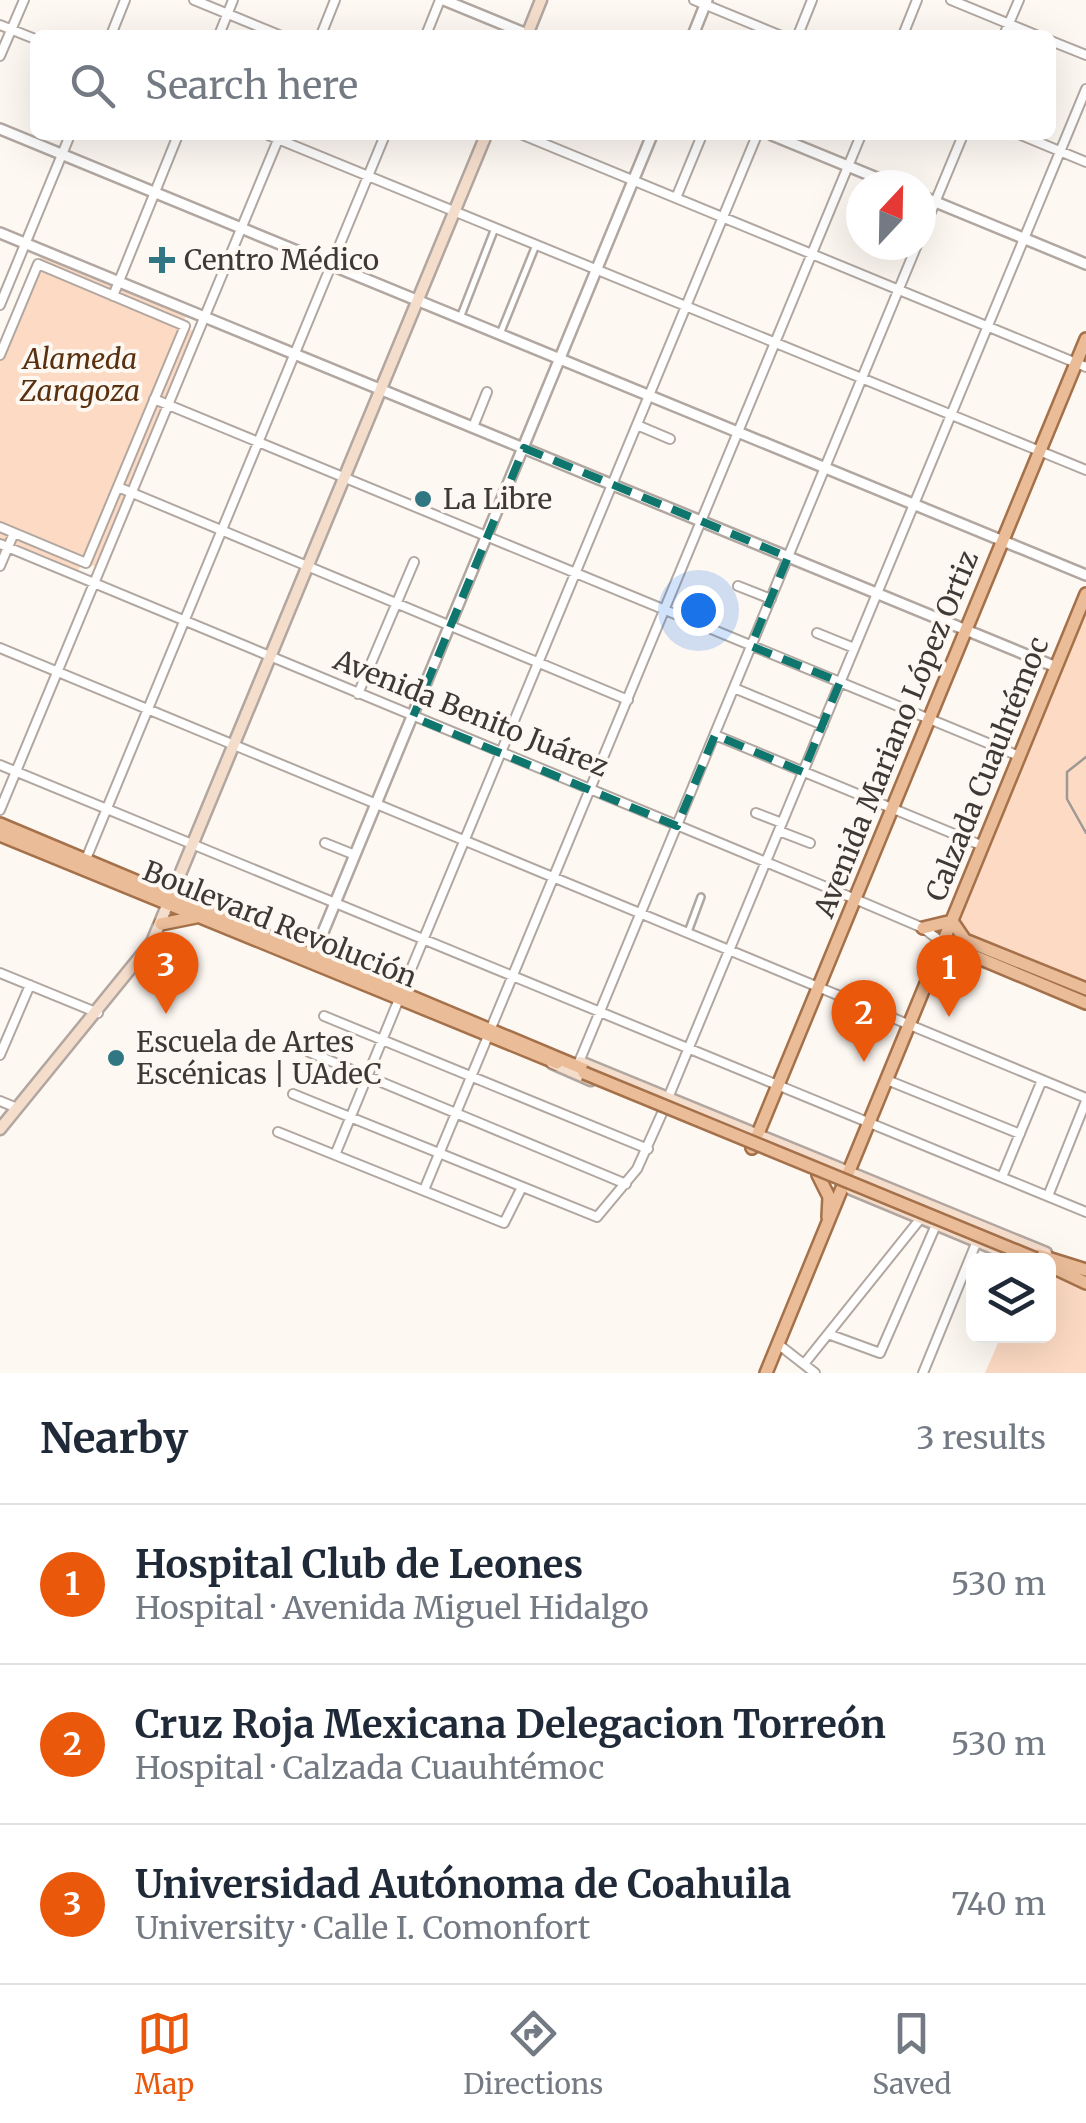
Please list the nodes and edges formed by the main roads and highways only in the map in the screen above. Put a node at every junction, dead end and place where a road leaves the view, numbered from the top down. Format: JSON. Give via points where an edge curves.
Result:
{"nodes":[{"id":1,"x":541,"y":0,"type":"edge"},
{"id":2,"x":530,"y":30,"type":"edge"},
{"id":3,"x":484,"y":140,"type":"edge"},
{"id":4,"x":1086,"y":340,"type":"edge"},
{"id":5,"x":1081,"y":365,"type":"edge"},
{"id":6,"x":1086,"y":594,"type":"edge"},
{"id":7,"x":0,"y":824,"type":"edge"},
{"id":8,"x":0,"y":836,"type":"edge"},
{"id":9,"x":171,"y":900,"type":"junction"},
{"id":10,"x":198,"y":916,"type":"junction"},
{"id":11,"x":952,"y":921,"type":"junction"},
{"id":12,"x":161,"y":924,"type":"junction"},
{"id":13,"x":922,"y":928,"type":"road end"},
{"id":14,"x":943,"y":943,"type":"junction"},
{"id":15,"x":1082,"y":994,"type":"edge"},
{"id":16,"x":401,"y":995,"type":"junction"},
{"id":17,"x":543,"y":1054,"type":"junction"},
{"id":18,"x":583,"y":1068,"type":"junction"},
{"id":19,"x":0,"y":1129,"type":"edge"},
{"id":20,"x":758,"y":1134,"type":"junction"},
{"id":21,"x":752,"y":1148,"type":"junction"},
{"id":22,"x":850,"y":1172,"type":"junction"},
{"id":23,"x":818,"y":1175,"type":"junction"},
{"id":24,"x":844,"y":1186,"type":"junction"},
{"id":25,"x":898,"y":1192,"type":"junction"},
{"id":26,"x":893,"y":1206,"type":"junction"},
{"id":27,"x":828,"y":1217,"type":"junction"},
{"id":28,"x":1004,"y":1253,"type":"edge"},
{"id":29,"x":1021,"y":1253,"type":"edge"},
{"id":30,"x":1056,"y":1267,"type":"edge"},
{"id":31,"x":1056,"y":1267,"type":"edge"},
{"id":32,"x":1081,"y":1275,"type":"edge"},
{"id":33,"x":766,"y":1373,"type":"edge"}],
"edges":[{"from":1,"to":2,"type":"main road"},
{"from":3,"to":9,"type":"main road"},
{"from":4,"to":5,"type":"main road","name":"Avenida Mariano López Ortiz"},
{"from":5,"to":20,"type":"main road","name":"Avenida Mariano López Ortiz"},
{"from":6,"to":11,"type":"main road","name":"Calzada Cuauhtémoc"},
{"from":7,"to":9,"type":"main road"},
{"from":8,"to":9,"type":"main road","name":"Boulevard Revolución"},
{"from":9,"to":10,"type":"main road","name":"Boulevard Revolución"},
{"from":9,"to":12,"type":"main road"},
{"from":9,"to":16,"type":"main road"},
{"from":10,"to":12,"type":"main road"},
{"from":10,"to":16,"type":"main road","name":"Boulevard Revolución"},
{"from":11,"to":13,"type":"main road"},
{"from":11,"to":14,"type":"main road","name":"Calzada Cuauhtémoc"},
{"from":11,"to":15,"type":"main road","name":"Avenida Benito Juárez","via":[[966,940]]},
{"from":12,"to":19,"type":"main road","via":[[139,962]]},
{"from":14,"to":15,"type":"main road","name":"Avenida Benito Juárez"},
{"from":14,"to":22,"type":"main road","name":"Calzada Cuauhtémoc"},
{"from":16,"to":17,"type":"main road"},
{"from":17,"to":18,"type":"main road"},
{"from":17,"to":21,"type":"main road"},
{"from":18,"to":20,"type":"main road"},
{"from":18,"to":29,"type":"main road","bridge":true},
{"from":20,"to":21,"type":"main road","name":"Avenida Mariano López Ortiz"},
{"from":20,"to":22,"type":"main road"},
{"from":21,"to":23,"type":"main road"},
{"from":22,"to":24,"type":"main road","name":"Calzada Cuauhtémoc"},
{"from":22,"to":25,"type":"main road"},
{"from":23,"to":24,"type":"main road"},
{"from":23,"to":27,"type":"main road","via":[[829,1198]]},
{"from":24,"to":26,"type":"main road"},
{"from":24,"to":27,"type":"main road","name":"Calzada Cuauhtémoc"},
{"from":25,"to":26,"type":"main road"},
{"from":25,"to":32,"type":"main road"},
{"from":26,"to":28,"type":"main road"},
{"from":27,"to":33,"type":"main road","name":"Calzada Cuauhtémoc"},
{"from":30,"to":32,"type":"main road"},
{"from":31,"to":32,"type":"main road"}]}
